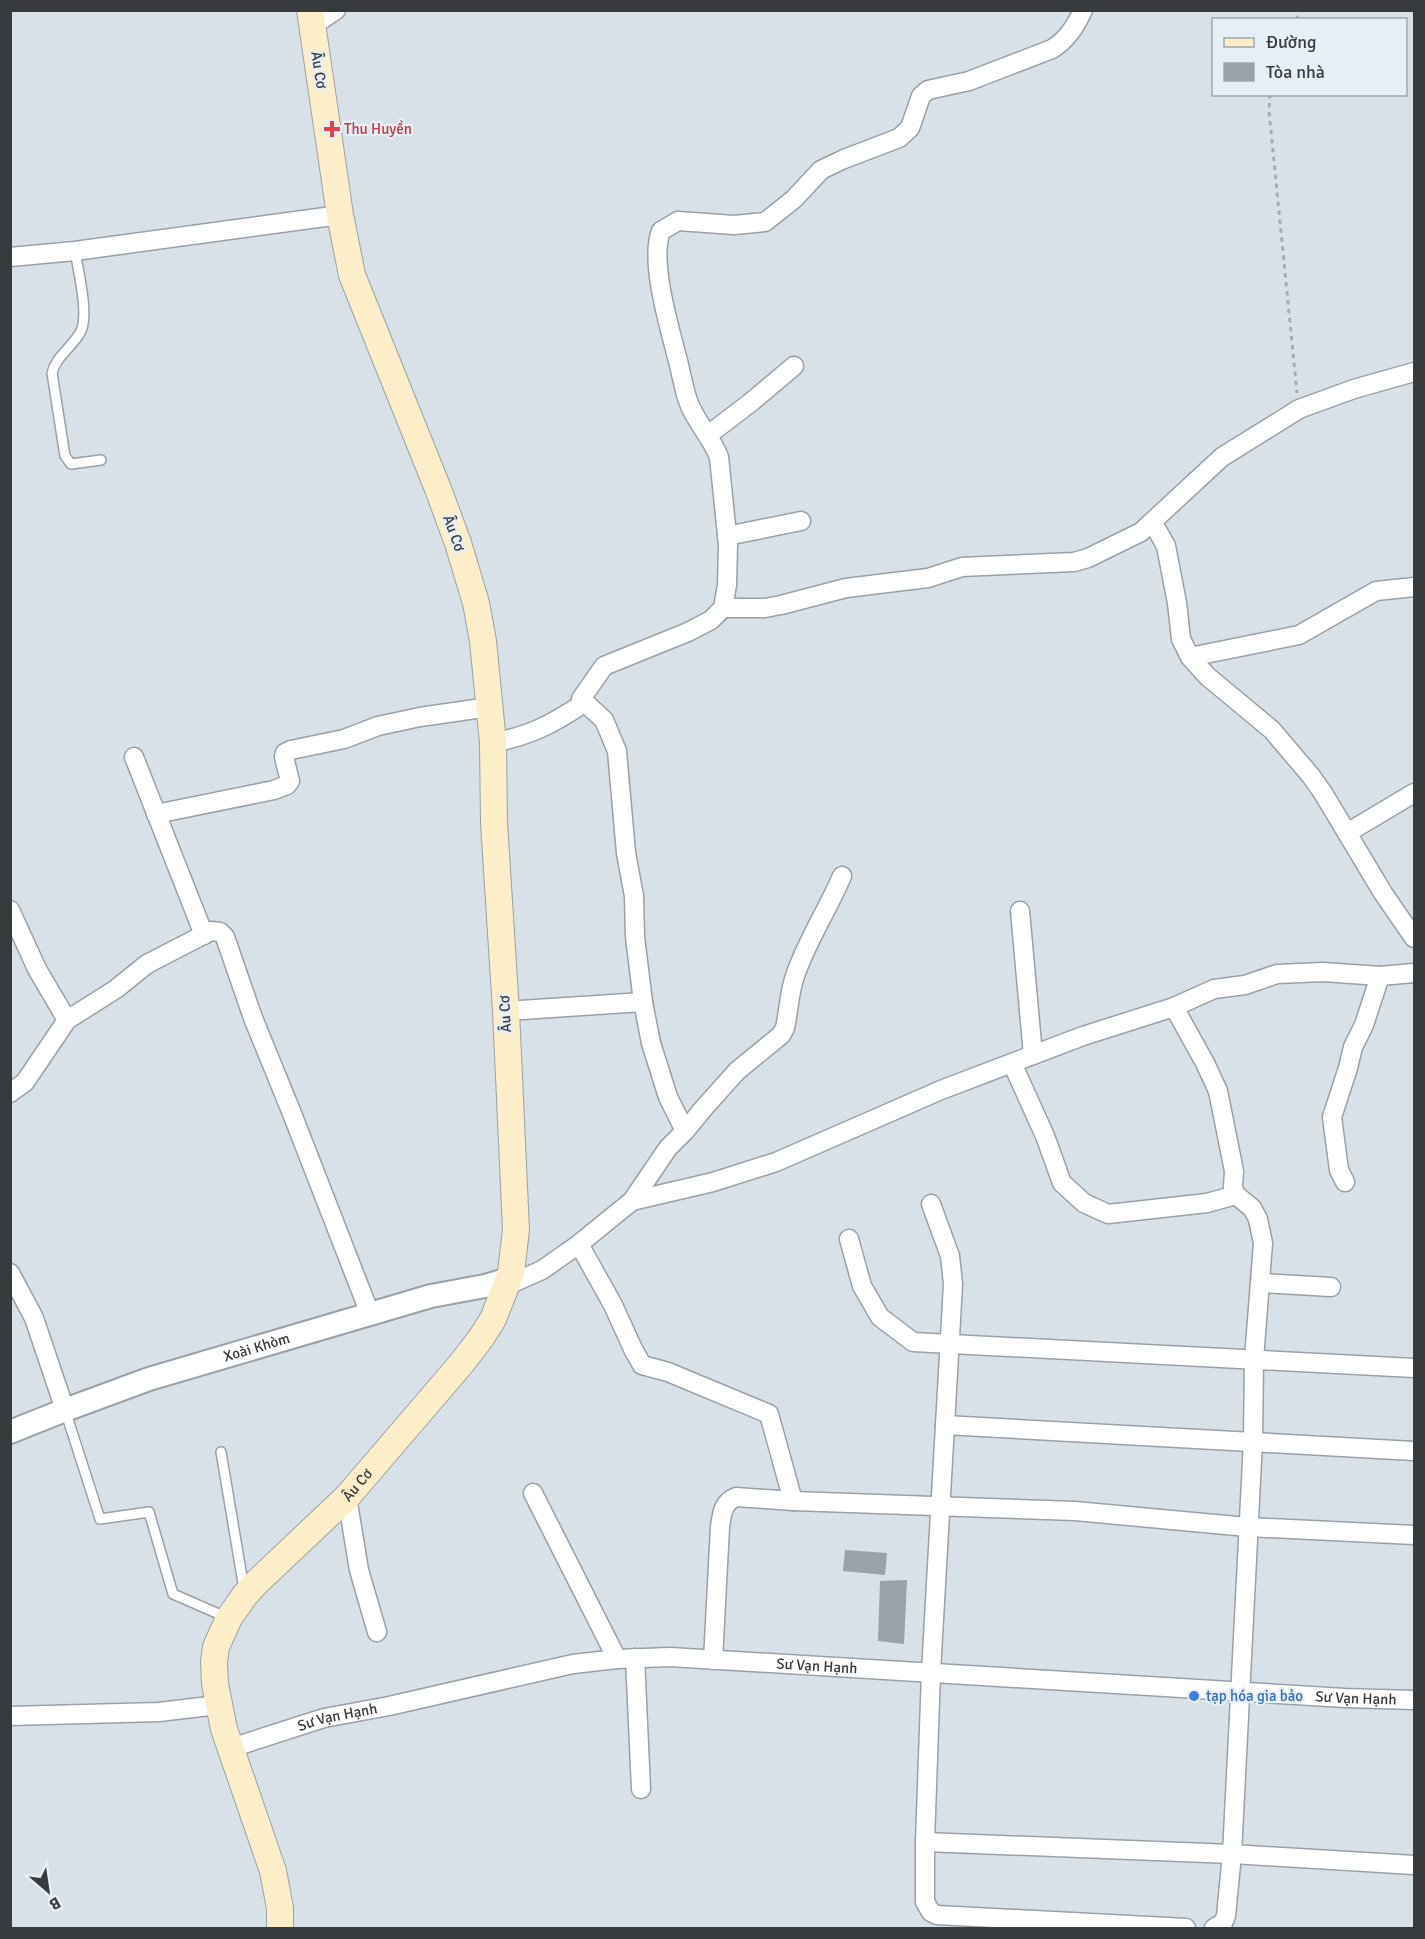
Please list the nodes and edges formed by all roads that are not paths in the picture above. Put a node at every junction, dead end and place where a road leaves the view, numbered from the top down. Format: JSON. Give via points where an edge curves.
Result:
{"nodes":[{"id":1,"x":336,"y":10,"type":"edge"},
{"id":2,"x":1083,"y":10,"type":"edge"},
{"id":3,"x":311,"y":18,"type":"edge"},
{"id":4,"x":340,"y":215,"type":"junction"},
{"id":5,"x":75,"y":251,"type":"junction"},
{"id":6,"x":10,"y":257,"type":"edge"},
{"id":7,"x":794,"y":366,"type":"dead end"},
{"id":8,"x":1414,"y":372,"type":"edge"},
{"id":9,"x":708,"y":435,"type":"junction"},
{"id":10,"x":101,"y":460,"type":"dead end"},
{"id":11,"x":801,"y":521,"type":"dead end"},
{"id":12,"x":1153,"y":523,"type":"junction"},
{"id":13,"x":727,"y":536,"type":"junction"},
{"id":14,"x":1414,"y":586,"type":"edge"},
{"id":15,"x":723,"y":608,"type":"junction"},
{"id":16,"x":1190,"y":657,"type":"junction"},
{"id":17,"x":584,"y":703,"type":"junction"},
{"id":18,"x":489,"y":707,"type":"junction"},
{"id":19,"x":493,"y":743,"type":"junction"},
{"id":20,"x":134,"y":757,"type":"dead end"},
{"id":21,"x":1414,"y":793,"type":"edge"},
{"id":22,"x":156,"y":814,"type":"junction"},
{"id":23,"x":1347,"y":833,"type":"junction"},
{"id":24,"x":842,"y":876,"type":"dead end"},
{"id":25,"x":10,"y":910,"type":"edge"},
{"id":26,"x":1020,"y":911,"type":"dead end"},
{"id":27,"x":204,"y":935,"type":"junction"},
{"id":28,"x":1414,"y":938,"type":"edge"},
{"id":29,"x":1414,"y":973,"type":"edge"},
{"id":30,"x":1380,"y":976,"type":"junction"},
{"id":31,"x":643,"y":1002,"type":"junction"},
{"id":32,"x":1174,"y":1007,"type":"junction"},
{"id":33,"x":506,"y":1011,"type":"junction"},
{"id":34,"x":67,"y":1020,"type":"junction"},
{"id":35,"x":1033,"y":1055,"type":"junction"},
{"id":36,"x":1012,"y":1062,"type":"junction"},
{"id":37,"x":10,"y":1093,"type":"edge"},
{"id":38,"x":685,"y":1131,"type":"junction"},
{"id":39,"x":1346,"y":1182,"type":"dead end"},
{"id":40,"x":1236,"y":1195,"type":"junction"},
{"id":41,"x":632,"y":1201,"type":"junction"},
{"id":42,"x":931,"y":1204,"type":"dead end"},
{"id":43,"x":849,"y":1239,"type":"dead end"},
{"id":44,"x":579,"y":1244,"type":"junction"},
{"id":45,"x":10,"y":1273,"type":"edge"},
{"id":46,"x":508,"y":1282,"type":"junction"},
{"id":47,"x":1261,"y":1283,"type":"junction"},
{"id":48,"x":1331,"y":1287,"type":"dead end"},
{"id":49,"x":370,"y":1314,"type":"junction"},
{"id":50,"x":948,"y":1343,"type":"junction"},
{"id":51,"x":1254,"y":1359,"type":"junction"},
{"id":52,"x":1414,"y":1368,"type":"edge"},
{"id":53,"x":65,"y":1410,"type":"junction"},
{"id":54,"x":945,"y":1425,"type":"junction"},
{"id":55,"x":10,"y":1432,"type":"edge"},
{"id":56,"x":1253,"y":1442,"type":"junction"},
{"id":57,"x":1414,"y":1451,"type":"edge"},
{"id":58,"x":221,"y":1452,"type":"dead end"},
{"id":59,"x":533,"y":1493,"type":"dead end"},
{"id":60,"x":347,"y":1497,"type":"junction"},
{"id":61,"x":793,"y":1501,"type":"junction"},
{"id":62,"x":941,"y":1506,"type":"junction"},
{"id":63,"x":1247,"y":1527,"type":"junction"},
{"id":64,"x":1414,"y":1535,"type":"edge"},
{"id":65,"x":245,"y":1595,"type":"junction"},
{"id":66,"x":229,"y":1618,"type":"junction"},
{"id":67,"x":377,"y":1632,"type":"dead end"},
{"id":68,"x":626,"y":1658,"type":"junction"},
{"id":69,"x":713,"y":1660,"type":"junction"},
{"id":70,"x":931,"y":1672,"type":"junction"},
{"id":71,"x":1240,"y":1690,"type":"junction"},
{"id":72,"x":1414,"y":1700,"type":"edge"},
{"id":73,"x":218,"y":1705,"type":"junction"},
{"id":74,"x":10,"y":1716,"type":"edge"},
{"id":75,"x":231,"y":1748,"type":"junction"},
{"id":76,"x":641,"y":1789,"type":"dead end"},
{"id":77,"x":925,"y":1842,"type":"junction"},
{"id":78,"x":1232,"y":1854,"type":"junction"},
{"id":79,"x":1414,"y":1865,"type":"edge"},
{"id":80,"x":280,"y":1929,"type":"edge"},
{"id":81,"x":1186,"y":1929,"type":"edge"},
{"id":82,"x":1214,"y":1929,"type":"edge"}],
"edges":[{"from":1,"to":3,"type":"street"},
{"from":2,"to":9,"type":"street","via":[[1074,28],[1052,49],[969,81],[928,90],[921,96],[910,128],[899,138],[821,170],[765,222],[734,225],[678,221],[661,231],[658,253],[668,320],[687,398]]},
{"from":3,"to":4,"type":"main road","name":"Âu Cơ"},
{"from":4,"to":5,"type":"street"},
{"from":4,"to":18,"type":"main road","name":"Âu Cơ","via":[[358,294],[438,489],[472,584],[483,641]]},
{"from":5,"to":6,"type":"street"},
{"from":5,"to":10,"type":"lane","via":[[84,316],[82,330],[52,373],[65,456],[71,464]]},
{"from":7,"to":9,"type":"street"},
{"from":8,"to":12,"type":"street","via":[[1299,409],[1222,457]]},
{"from":9,"to":13,"type":"street","via":[[719,458]]},
{"from":11,"to":13,"type":"street"},
{"from":12,"to":15,"type":"street","via":[[1125,541],[1074,562],[962,567],[928,578],[846,588],[765,608]]},
{"from":12,"to":16,"type":"street","via":[[1166,546],[1181,639]]},
{"from":13,"to":15,"type":"street"},
{"from":14,"to":16,"type":"street","via":[[1376,591],[1299,635]]},
{"from":15,"to":17,"type":"street","via":[[711,620],[688,632],[604,666],[582,696]]},
{"from":16,"to":23,"type":"street","via":[[1272,730],[1323,793]]},
{"from":17,"to":19,"type":"street","via":[[524,737]]},
{"from":17,"to":31,"type":"street","via":[[604,720],[617,751]]},
{"from":18,"to":19,"type":"main road","name":"Âu Cơ"},
{"from":18,"to":22,"type":"street","via":[[378,726],[344,739],[291,750],[284,757],[290,781],[287,785]]},
{"from":19,"to":33,"type":"main road","name":"Âu Cơ"},
{"from":20,"to":22,"type":"street"},
{"from":21,"to":23,"type":"street"},
{"from":22,"to":27,"type":"street"},
{"from":23,"to":28,"type":"street"},
{"from":24,"to":38,"type":"street","via":[[804,951],[781,1035],[738,1071]]},
{"from":25,"to":34,"type":"street","via":[[37,969]]},
{"from":26,"to":35,"type":"street"},
{"from":27,"to":34,"type":"street","via":[[147,964]]},
{"from":27,"to":49,"type":"street","via":[[216,930],[225,937]]},
{"from":29,"to":30,"type":"street"},
{"from":30,"to":32,"type":"street","via":[[1332,972],[1277,974],[1245,985],[1214,989]]},
{"from":30,"to":39,"type":"street","via":[[1332,1117],[1339,1170]]},
{"from":31,"to":33,"type":"street"},
{"from":31,"to":38,"type":"street","via":[[668,1097]]},
{"from":32,"to":35,"type":"street"},
{"from":32,"to":40,"type":"street","via":[[1221,1101]]},
{"from":33,"to":46,"type":"main road","name":"Âu Cơ","via":[[516,1230]]},
{"from":34,"to":37,"type":"street","via":[[25,1082]]},
{"from":35,"to":36,"type":"street"},
{"from":36,"to":40,"type":"street","via":[[1046,1136],[1062,1183],[1084,1203],[1108,1214],[1207,1203]]},
{"from":36,"to":41,"type":"street","via":[[776,1162]]},
{"from":38,"to":41,"type":"street","via":[[656,1163]]},
{"from":40,"to":47,"type":"street","via":[[1252,1208],[1259,1224],[1263,1243]]},
{"from":41,"to":44,"type":"street"},
{"from":42,"to":50,"type":"street","via":[[950,1256],[953,1284]]},
{"from":43,"to":50,"type":"street","via":[[862,1286],[880,1317],[913,1342]]},
{"from":44,"to":46,"type":"street","via":[[542,1270]]},
{"from":44,"to":61,"type":"street","via":[[642,1365],[769,1414]]},
{"from":45,"to":53,"type":"street","via":[[34,1318]]},
{"from":46,"to":49,"type":"street","name":"Xoài Khòm","via":[[440,1293]]},
{"from":46,"to":60,"type":"main road","name":"Âu Cơ","via":[[493,1319],[468,1355]]},
{"from":47,"to":48,"type":"street"},
{"from":47,"to":51,"type":"street"},
{"from":49,"to":53,"type":"street","name":"Xoài Khòm","via":[[127,1386]]},
{"from":50,"to":51,"type":"street"},
{"from":50,"to":54,"type":"street"},
{"from":51,"to":52,"type":"street"},
{"from":51,"to":56,"type":"street"},
{"from":53,"to":55,"type":"street","name":"Xoài Khòm"},
{"from":53,"to":66,"type":"lane","via":[[100,1519],[149,1512],[173,1594]]},
{"from":54,"to":56,"type":"street"},
{"from":54,"to":62,"type":"street"},
{"from":56,"to":57,"type":"street"},
{"from":56,"to":63,"type":"street"},
{"from":58,"to":65,"type":"lane"},
{"from":59,"to":68,"type":"street"},
{"from":60,"to":65,"type":"main road","name":"Âu Cơ"},
{"from":60,"to":67,"type":"street","via":[[359,1570]]},
{"from":61,"to":62,"type":"street"},
{"from":61,"to":69,"type":"street","via":[[736,1497],[722,1508]]},
{"from":62,"to":63,"type":"street","via":[[1075,1511]]},
{"from":62,"to":70,"type":"street"},
{"from":63,"to":64,"type":"street"},
{"from":63,"to":71,"type":"street"},
{"from":65,"to":66,"type":"main road","name":"Âu Cơ"},
{"from":66,"to":73,"type":"main road","name":"Âu Cơ","via":[[214,1662]]},
{"from":68,"to":69,"type":"street","name":"Sư Vạn Hạnh"},
{"from":68,"to":75,"type":"street","name":"Sư Vạn Hạnh","via":[[573,1664],[324,1718]]},
{"from":68,"to":76,"type":"street"},
{"from":69,"to":70,"type":"street","name":"Sư Vạn Hạnh"},
{"from":70,"to":71,"type":"street","name":"Sư Vạn Hạnh"},
{"from":70,"to":77,"type":"street"},
{"from":71,"to":72,"type":"street","name":"Sư Vạn Hạnh"},
{"from":71,"to":78,"type":"street"},
{"from":73,"to":74,"type":"street","via":[[159,1712]]},
{"from":73,"to":75,"type":"main road","name":"Âu Cơ"},
{"from":75,"to":80,"type":"main road","name":"Âu Cơ","via":[[273,1871]]},
{"from":77,"to":78,"type":"street"},
{"from":77,"to":81,"type":"street","via":[[925,1902],[938,1915]]},
{"from":78,"to":79,"type":"street"},
{"from":78,"to":82,"type":"street","via":[[1226,1916]]}]}
